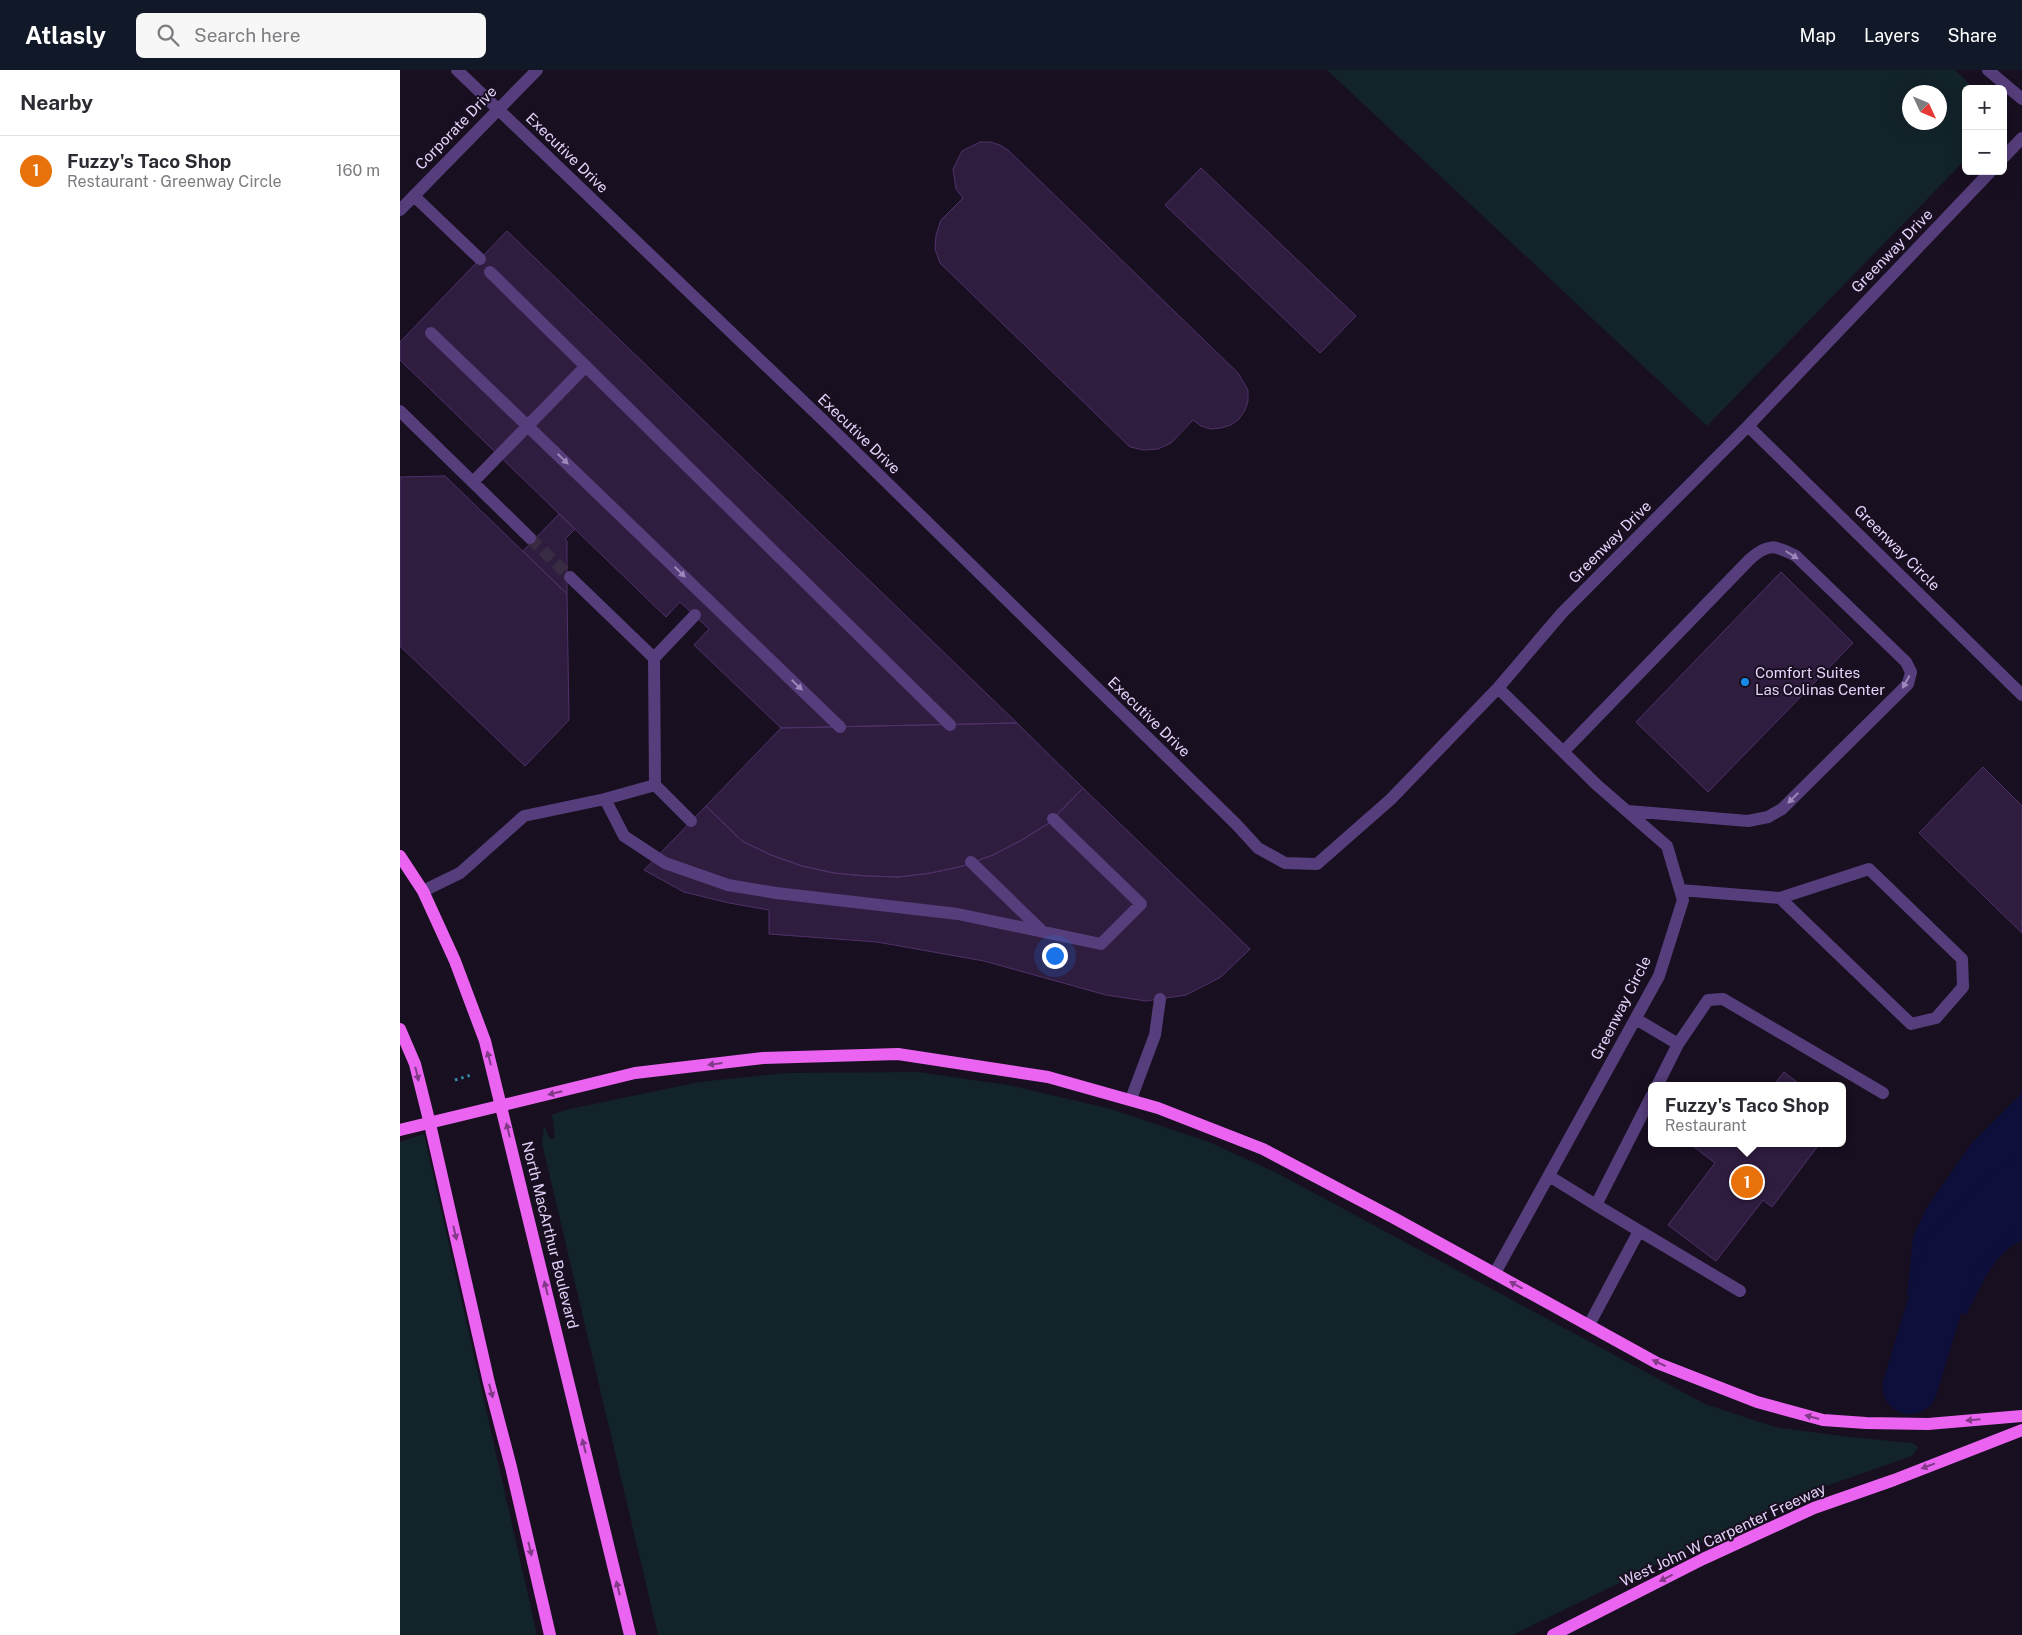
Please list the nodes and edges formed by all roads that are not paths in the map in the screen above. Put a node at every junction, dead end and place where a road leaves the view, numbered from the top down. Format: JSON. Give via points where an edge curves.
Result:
{"nodes":[{"id":1,"x":457,"y":70,"type":"edge"},
{"id":2,"x":536,"y":70,"type":"edge"},
{"id":3,"x":1988,"y":70,"type":"edge"},
{"id":4,"x":2022,"y":99,"type":"edge"},
{"id":5,"x":497,"y":109,"type":"junction"},
{"id":6,"x":2022,"y":138,"type":"edge"},
{"id":7,"x":2007,"y":154,"type":"edge"},
{"id":8,"x":1986,"y":175,"type":"edge"},
{"id":9,"x":414,"y":196,"type":"junction"},
{"id":10,"x":400,"y":210,"type":"edge"},
{"id":11,"x":480,"y":259,"type":"dead end"},
{"id":12,"x":490,"y":272,"type":"dead end"},
{"id":13,"x":431,"y":333,"type":"dead end"},
{"id":14,"x":586,"y":366,"type":"junction"},
{"id":15,"x":400,"y":411,"type":"edge"},
{"id":16,"x":528,"y":426,"type":"junction"},
{"id":17,"x":1748,"y":426,"type":"junction"},
{"id":18,"x":473,"y":482,"type":"junction"},
{"id":19,"x":530,"y":538,"type":"tunnel mouth"},
{"id":20,"x":570,"y":576,"type":"tunnel mouth"},
{"id":21,"x":695,"y":616,"type":"dead end"},
{"id":22,"x":654,"y":658,"type":"junction"},
{"id":23,"x":1498,"y":688,"type":"junction"},
{"id":24,"x":2022,"y":694,"type":"edge"},
{"id":25,"x":950,"y":725,"type":"dead end"},
{"id":26,"x":840,"y":727,"type":"dead end"},
{"id":27,"x":1563,"y":752,"type":"junction"},
{"id":28,"x":655,"y":786,"type":"junction"},
{"id":29,"x":605,"y":799,"type":"junction"},
{"id":30,"x":1628,"y":811,"type":"junction"},
{"id":31,"x":1053,"y":819,"type":"dead end"},
{"id":32,"x":691,"y":821,"type":"dead end"},
{"id":33,"x":1236,"y":824,"type":"joint"},
{"id":34,"x":400,"y":856,"type":"edge"},
{"id":35,"x":972,"y":862,"type":"dead end"},
{"id":36,"x":1680,"y":890,"type":"junction"},
{"id":37,"x":423,"y":891,"type":"junction"},
{"id":38,"x":1780,"y":898,"type":"junction"},
{"id":39,"x":1043,"y":933,"type":"junction"},
{"id":40,"x":1160,"y":999,"type":"dead end"},
{"id":41,"x":1636,"y":1019,"type":"junction"},
{"id":42,"x":400,"y":1029,"type":"edge"},
{"id":43,"x":1678,"y":1044,"type":"junction"},
{"id":44,"x":1659,"y":1082,"type":"edge"},
{"id":45,"x":1883,"y":1093,"type":"dead end"},
{"id":46,"x":1131,"y":1099,"type":"junction"},
{"id":47,"x":1648,"y":1104,"type":"edge"},
{"id":48,"x":502,"y":1106,"type":"junction"},
{"id":49,"x":430,"y":1124,"type":"junction"},
{"id":50,"x":400,"y":1130,"type":"edge"},
{"id":51,"x":1549,"y":1176,"type":"junction"},
{"id":52,"x":1596,"y":1205,"type":"junction"},
{"id":53,"x":1639,"y":1231,"type":"junction"},
{"id":54,"x":1495,"y":1273,"type":"junction"},
{"id":55,"x":1740,"y":1291,"type":"dead end"},
{"id":56,"x":1589,"y":1325,"type":"junction"},
{"id":57,"x":2022,"y":1416,"type":"edge"},
{"id":58,"x":2022,"y":1430,"type":"edge"},
{"id":59,"x":550,"y":1635,"type":"edge"},
{"id":60,"x":630,"y":1635,"type":"edge"},
{"id":61,"x":1553,"y":1635,"type":"edge"}],
"edges":[{"from":1,"to":5,"type":"street","name":"Executive Drive"},
{"from":2,"to":5,"type":"street","name":"Corporate Drive"},
{"from":3,"to":4,"type":"street"},
{"from":5,"to":9,"type":"street","name":"Corporate Drive"},
{"from":5,"to":33,"type":"street","name":"Executive Drive","via":[[826,423]]},
{"from":6,"to":7,"type":"street"},
{"from":8,"to":17,"type":"street","name":"Greenway Drive"},
{"from":9,"to":10,"type":"street","name":"Corporate Drive"},
{"from":9,"to":11,"type":"street"},
{"from":12,"to":14,"type":"street"},
{"from":13,"to":16,"type":"street"},
{"from":14,"to":16,"type":"street"},
{"from":14,"to":25,"type":"street"},
{"from":15,"to":18,"type":"street"},
{"from":16,"to":18,"type":"street"},
{"from":16,"to":26,"type":"street","one_way":true},
{"from":17,"to":23,"type":"street","name":"Greenway Drive","via":[[1562,613]]},
{"from":17,"to":24,"type":"street","name":"Greenway Circle"},
{"from":18,"to":19,"type":"street"},
{"from":20,"to":22,"type":"street"},
{"from":21,"to":22,"type":"street"},
{"from":22,"to":28,"type":"street"},
{"from":23,"to":27,"type":"street","name":"Greenway Circle"},
{"from":23,"to":33,"type":"street","name":"Greenway Drive","via":[[1391,799],[1317,864],[1285,863],[1258,848]]},
{"from":27,"to":30,"type":"street","name":"Greenway Circle"},
{"from":27,"to":30,"type":"street","one_way":true,"via":[[1762,548],[1773,546],[1796,556],[1906,662],[1911,672],[1908,684],[1782,809],[1768,817],[1748,821]]},
{"from":28,"to":29,"type":"street"},
{"from":28,"to":32,"type":"street"},
{"from":29,"to":37,"type":"street","via":[[524,816],[460,873]]},
{"from":29,"to":39,"type":"street","via":[[624,836],[665,863],[728,885],[776,894],[958,914]]},
{"from":30,"to":36,"type":"street","name":"Greenway Circle","via":[[1667,846]]},
{"from":31,"to":39,"type":"street","via":[[1141,904],[1101,944]]},
{"from":34,"to":37,"type":"main road","name":"North MacArthur Boulevard"},
{"from":35,"to":39,"type":"street"},
{"from":36,"to":38,"type":"street"},
{"from":36,"to":41,"type":"street","name":"Greenway Circle","via":[[1683,900],[1659,976]]},
{"from":48,"to":37,"type":"main road","name":"North MacArthur Boulevard","one_way":true,"via":[[481,1032],[455,961]]},
{"from":38,"to":38,"type":"street","via":[[1911,1024],[1936,1018],[1963,987],[1962,959],[1869,869]]},
{"from":40,"to":46,"type":"street","via":[[1155,1034]]},
{"from":41,"to":43,"type":"street"},
{"from":41,"to":51,"type":"street","name":"Greenway Circle"},
{"from":42,"to":49,"type":"main road","one_way":true,"via":[[415,1064]]},
{"from":43,"to":44,"type":"street"},
{"from":43,"to":45,"type":"street","via":[[1708,1000],[1723,999]]},
{"from":46,"to":48,"type":"main road","one_way":true,"via":[[1048,1078],[898,1054],[764,1058],[636,1073]]},
{"from":46,"to":54,"type":"main road","via":[[1263,1149]]},
{"from":47,"to":52,"type":"street"},
{"from":48,"to":49,"type":"main road"},
{"from":60,"to":48,"type":"main road","name":"North MacArthur Boulevard","one_way":true},
{"from":49,"to":50,"type":"main road"},
{"from":49,"to":59,"type":"main road","one_way":true},
{"from":51,"to":52,"type":"street"},
{"from":51,"to":54,"type":"street","name":"Greenway Circle"},
{"from":52,"to":53,"type":"street"},
{"from":53,"to":55,"type":"street"},
{"from":53,"to":56,"type":"street"},
{"from":56,"to":54,"type":"main road","one_way":true},
{"from":57,"to":56,"type":"main road","one_way":true,"via":[[1928,1424],[1823,1420],[1757,1402],[1658,1363]]},
{"from":58,"to":61,"type":"main road","name":"West John W Carpenter Freeway","one_way":true,"via":[[1814,1508],[1703,1559]]}]}
